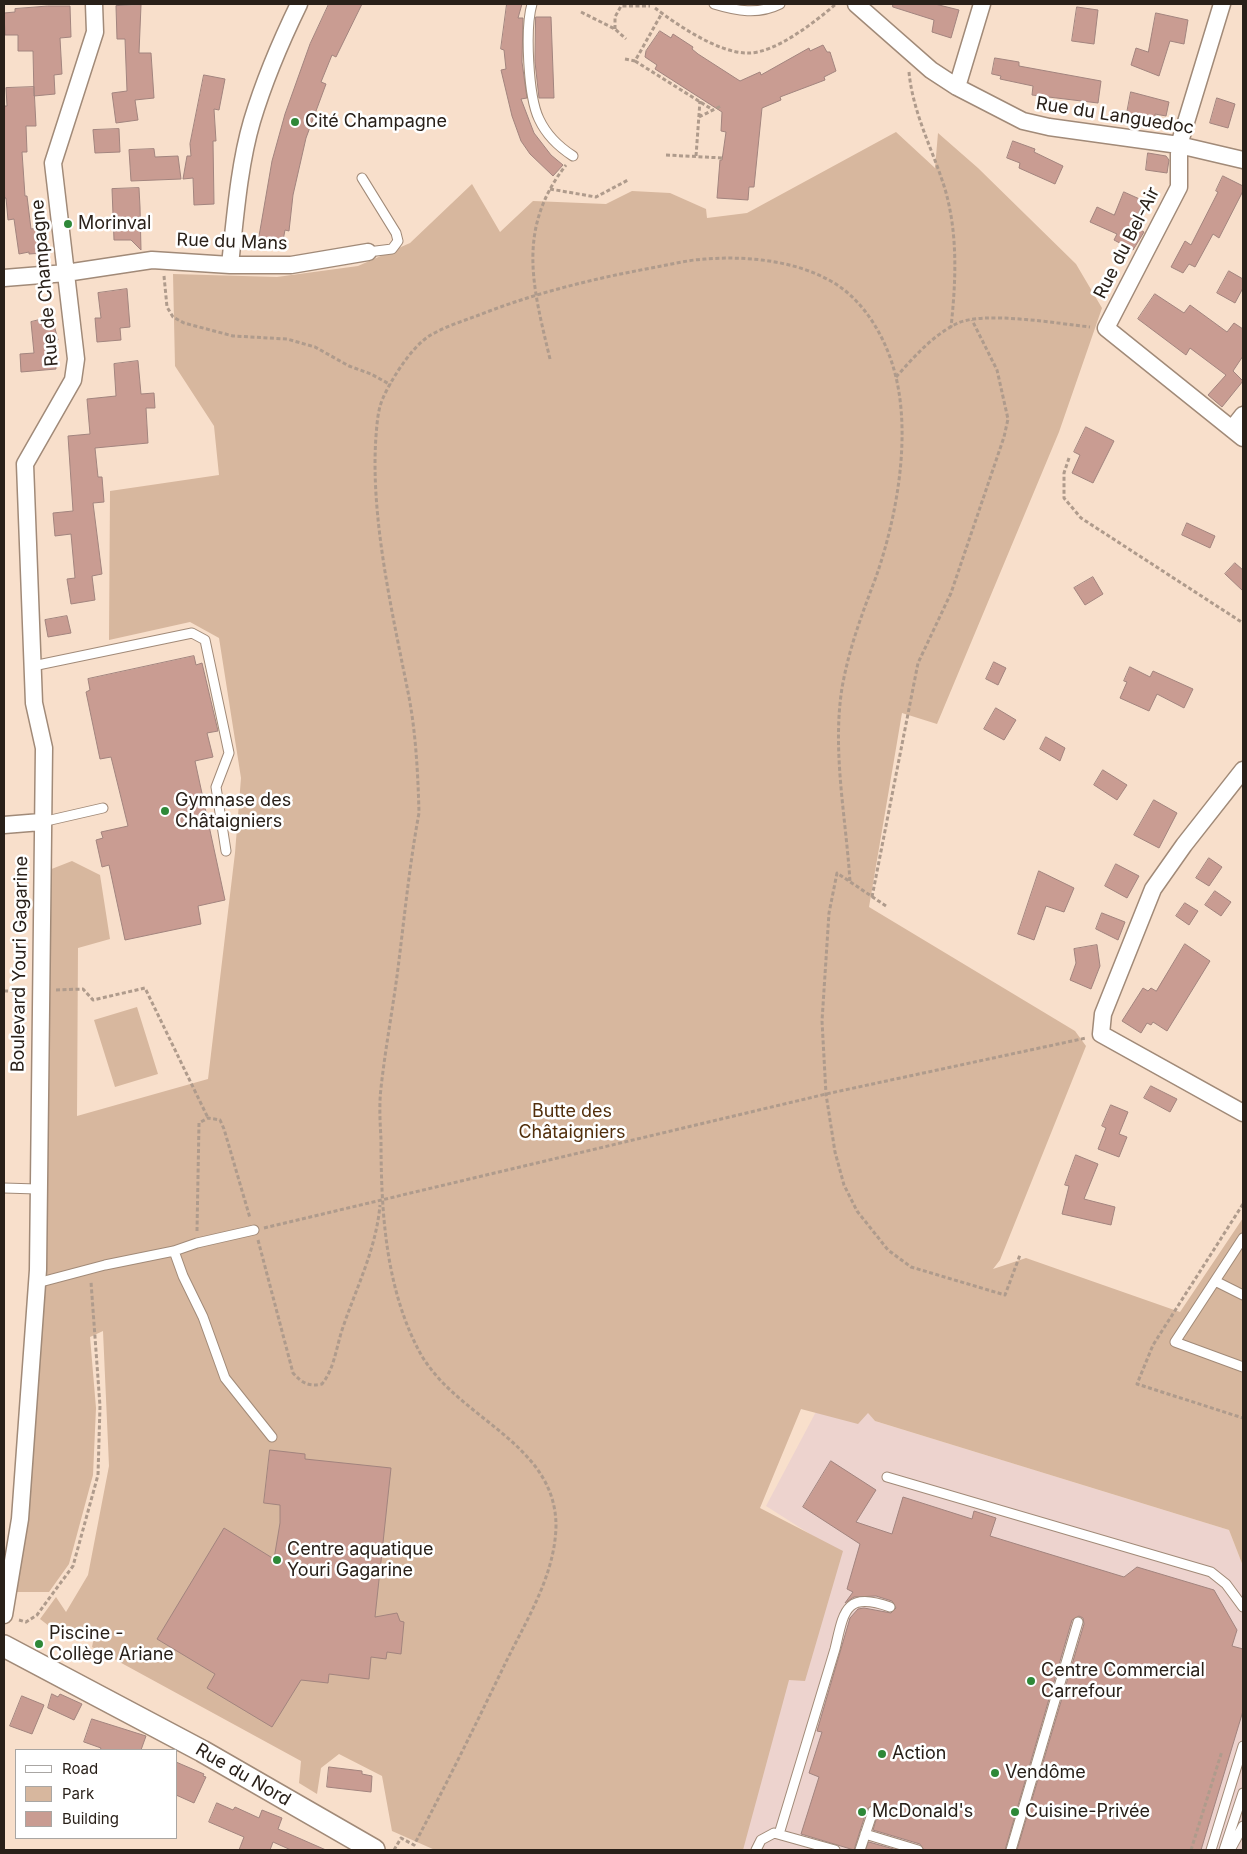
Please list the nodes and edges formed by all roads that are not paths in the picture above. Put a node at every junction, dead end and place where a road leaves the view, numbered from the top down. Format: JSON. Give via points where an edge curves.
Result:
{"nodes":[{"id":1,"x":94,"y":4,"type":"edge"},
{"id":2,"x":299,"y":4,"type":"edge"},
{"id":3,"x":532,"y":4,"type":"edge"},
{"id":4,"x":714,"y":4,"type":"edge"},
{"id":5,"x":780,"y":4,"type":"edge"},
{"id":6,"x":856,"y":4,"type":"edge"},
{"id":7,"x":982,"y":4,"type":"edge"},
{"id":8,"x":1222,"y":4,"type":"edge"},
{"id":9,"x":957,"y":87,"type":"junction"},
{"id":10,"x":1179,"y":145,"type":"junction"},
{"id":11,"x":573,"y":156,"type":"road end"},
{"id":12,"x":1243,"y":160,"type":"edge"},
{"id":13,"x":362,"y":178,"type":"dead end"},
{"id":14,"x":368,"y":252,"type":"joint"},
{"id":15,"x":230,"y":265,"type":"junction"},
{"id":16,"x":66,"y":273,"type":"junction"},
{"id":17,"x":4,"y":278,"type":"edge"},
{"id":18,"x":1243,"y":415,"type":"edge"},
{"id":19,"x":1238,"y":433,"type":"edge"},
{"id":20,"x":33,"y":666,"type":"junction"},
{"id":21,"x":1243,"y":770,"type":"edge"},
{"id":22,"x":103,"y":808,"type":"dead end"},
{"id":23,"x":41,"y":822,"type":"junction"},
{"id":24,"x":4,"y":825,"type":"edge"},
{"id":25,"x":226,"y":851,"type":"dead end"},
{"id":26,"x":1243,"y":1113,"type":"edge"},
{"id":27,"x":4,"y":1188,"type":"edge"},
{"id":28,"x":38,"y":1189,"type":"junction"},
{"id":29,"x":254,"y":1230,"type":"road end"},
{"id":30,"x":1243,"y":1238,"type":"edge"},
{"id":31,"x":174,"y":1251,"type":"junction"},
{"id":32,"x":1215,"y":1282,"type":"junction"},
{"id":33,"x":37,"y":1283,"type":"junction"},
{"id":34,"x":1243,"y":1295,"type":"edge"},
{"id":35,"x":1243,"y":1367,"type":"edge"},
{"id":36,"x":272,"y":1437,"type":"dead end"},
{"id":37,"x":888,"y":1477,"type":"dead end"},
{"id":38,"x":885,"y":1606,"type":"dead end"},
{"id":39,"x":1243,"y":1607,"type":"edge"},
{"id":40,"x":8,"y":1617,"type":"edge"},
{"id":41,"x":1078,"y":1622,"type":"dead end"},
{"id":42,"x":4,"y":1646,"type":"edge"},
{"id":43,"x":1243,"y":1746,"type":"edge"},
{"id":44,"x":1243,"y":1793,"type":"edge"},
{"id":45,"x":873,"y":1811,"type":"dead end"},
{"id":46,"x":1243,"y":1826,"type":"edge"},
{"id":47,"x":779,"y":1834,"type":"junction"},
{"id":48,"x":865,"y":1834,"type":"junction"},
{"id":49,"x":861,"y":1849,"type":"edge"},
{"id":50,"x":374,"y":1850,"type":"edge"},
{"id":51,"x":756,"y":1850,"type":"edge"},
{"id":52,"x":835,"y":1850,"type":"edge"},
{"id":53,"x":918,"y":1850,"type":"edge"},
{"id":54,"x":1011,"y":1850,"type":"edge"},
{"id":55,"x":1211,"y":1850,"type":"edge"},
{"id":56,"x":1224,"y":1850,"type":"edge"},
{"id":57,"x":1230,"y":1850,"type":"edge"}],
"edges":[{"from":1,"to":16,"type":"street","name":"Rue de Champagne","via":[[95,32],[53,164]]},
{"from":2,"to":15,"type":"street","via":[[252,122],[236,208]]},
{"from":3,"to":11,"type":"lane","via":[[528,17],[531,90],[539,119],[559,146]]},
{"from":4,"to":5,"type":"lane","via":[[752,12]]},
{"from":6,"to":9,"type":"street","name":"Rue du Languedoc","via":[[931,70]]},
{"from":7,"to":9,"type":"street"},
{"from":8,"to":10,"type":"street","name":"Rue du Bel-Air"},
{"from":9,"to":10,"type":"street","name":"Rue du Languedoc","via":[[1023,121]]},
{"from":10,"to":12,"type":"street","name":"Rue du Languedoc"},
{"from":10,"to":19,"type":"street","name":"Rue du Bel-Air","via":[[1179,186],[1106,328]]},
{"from":13,"to":14,"type":"lane","via":[[398,241],[392,249]]},
{"from":14,"to":15,"type":"street","name":"Rue du Mans","via":[[291,265]]},
{"from":15,"to":16,"type":"street","name":"Rue du Mans","via":[[161,260]]},
{"from":16,"to":17,"type":"street","name":"Rue du Mans"},
{"from":16,"to":20,"type":"street","name":"Rue de Champagne","via":[[76,359],[73,380],[25,464]]},
{"from":18,"to":19,"type":"street"},
{"from":20,"to":23,"type":"street","name":"Rue de Champagne","via":[[34,704],[44,748]]},
{"from":20,"to":25,"type":"lane","via":[[192,633],[206,640],[229,753],[216,786]]},
{"from":21,"to":26,"type":"street","via":[[1153,889],[1103,1014],[1101,1034]]},
{"from":22,"to":23,"type":"lane"},
{"from":23,"to":24,"type":"street"},
{"from":23,"to":28,"type":"street","name":"Boulevard Youri Gagarine"},
{"from":27,"to":28,"type":"lane"},
{"from":28,"to":33,"type":"street","name":"Boulevard Youri Gagarine"},
{"from":29,"to":31,"type":"lane"},
{"from":30,"to":32,"type":"lane"},
{"from":31,"to":33,"type":"lane"},
{"from":31,"to":36,"type":"lane","via":[[225,1378]]},
{"from":32,"to":34,"type":"lane"},
{"from":32,"to":35,"type":"lane","via":[[1175,1342]]},
{"from":33,"to":40,"type":"street","name":"Boulevard Youri Gagarine","via":[[20,1520]]},
{"from":37,"to":39,"type":"lane","via":[[1211,1572],[1226,1584]]},
{"from":38,"to":47,"type":"lane","via":[[859,1600],[850,1606],[841,1622]]},
{"from":41,"to":54,"type":"lane"},
{"from":42,"to":50,"type":"street","name":"Rue du Nord","via":[[202,1751]]},
{"from":43,"to":55,"type":"lane"},
{"from":44,"to":56,"type":"lane"},
{"from":45,"to":48,"type":"lane"},
{"from":46,"to":57,"type":"lane"},
{"from":47,"to":51,"type":"lane","via":[[770,1834],[761,1840]]},
{"from":47,"to":52,"type":"lane"},
{"from":48,"to":49,"type":"lane"},
{"from":48,"to":53,"type":"lane"}]}
